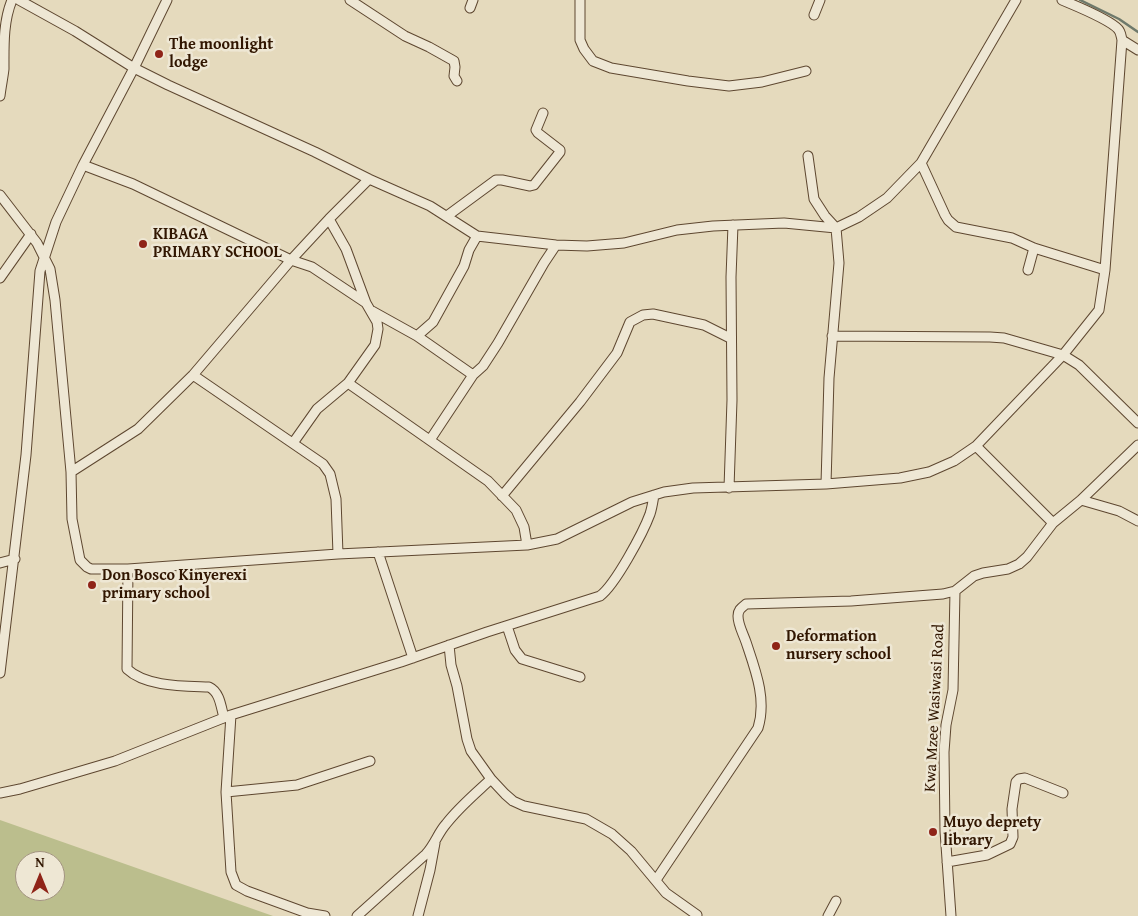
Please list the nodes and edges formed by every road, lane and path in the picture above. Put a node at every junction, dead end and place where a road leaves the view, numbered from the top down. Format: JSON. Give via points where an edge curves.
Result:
{"nodes":[{"id":1,"x":12,"y":0,"type":"edge"},
{"id":2,"x":19,"y":0,"type":"edge"},
{"id":3,"x":167,"y":0,"type":"edge"},
{"id":4,"x":350,"y":0,"type":"edge"},
{"id":5,"x":580,"y":0,"type":"edge"},
{"id":6,"x":820,"y":0,"type":"edge"},
{"id":7,"x":1016,"y":0,"type":"edge"},
{"id":8,"x":1062,"y":0,"type":"edge"},
{"id":9,"x":814,"y":14,"type":"dead end"},
{"id":10,"x":1122,"y":40,"type":"junction"},
{"id":11,"x":1138,"y":50,"type":"edge"},
{"id":12,"x":134,"y":68,"type":"junction"},
{"id":13,"x":806,"y":71,"type":"dead end"},
{"id":14,"x":457,"y":81,"type":"dead end"},
{"id":15,"x":0,"y":96,"type":"edge"},
{"id":16,"x":543,"y":113,"type":"dead end"},
{"id":17,"x":808,"y":156,"type":"dead end"},
{"id":18,"x":921,"y":163,"type":"junction"},
{"id":19,"x":83,"y":164,"type":"junction"},
{"id":20,"x":369,"y":180,"type":"junction"},
{"id":21,"x":0,"y":194,"type":"edge"},
{"id":22,"x":447,"y":216,"type":"junction"},
{"id":23,"x":329,"y":220,"type":"junction"},
{"id":24,"x":733,"y":225,"type":"junction"},
{"id":25,"x":836,"y":228,"type":"junction"},
{"id":26,"x":31,"y":234,"type":"junction"},
{"id":27,"x":477,"y":236,"type":"junction"},
{"id":28,"x":556,"y":245,"type":"junction"},
{"id":29,"x":1034,"y":248,"type":"junction"},
{"id":30,"x":44,"y":256,"type":"junction"},
{"id":31,"x":291,"y":260,"type":"junction"},
{"id":32,"x":1028,"y":270,"type":"dead end"},
{"id":33,"x":1105,"y":270,"type":"junction"},
{"id":34,"x":0,"y":278,"type":"edge"},
{"id":35,"x":369,"y":307,"type":"junction"},
{"id":36,"x":417,"y":336,"type":"junction"},
{"id":37,"x":832,"y":336,"type":"junction"},
{"id":38,"x":730,"y":338,"type":"junction"},
{"id":39,"x":1063,"y":355,"type":"junction"},
{"id":40,"x":193,"y":375,"type":"junction"},
{"id":41,"x":473,"y":375,"type":"junction"},
{"id":42,"x":348,"y":383,"type":"junction"},
{"id":43,"x":1138,"y":424,"type":"edge"},
{"id":44,"x":430,"y":440,"type":"junction"},
{"id":45,"x":293,"y":443,"type":"junction"},
{"id":46,"x":1138,"y":445,"type":"edge"},
{"id":47,"x":976,"y":446,"type":"junction"},
{"id":48,"x":70,"y":472,"type":"junction"},
{"id":49,"x":826,"y":484,"type":"junction"},
{"id":50,"x":729,"y":488,"type":"junction"},
{"id":51,"x":654,"y":495,"type":"junction"},
{"id":52,"x":502,"y":496,"type":"junction"},
{"id":53,"x":1081,"y":500,"type":"junction"},
{"id":54,"x":1138,"y":521,"type":"edge"},
{"id":55,"x":1053,"y":523,"type":"junction"},
{"id":56,"x":527,"y":545,"type":"junction"},
{"id":57,"x":378,"y":552,"type":"junction"},
{"id":58,"x":338,"y":554,"type":"junction"},
{"id":59,"x":15,"y":559,"type":"junction"},
{"id":60,"x":0,"y":562,"type":"edge"},
{"id":61,"x":128,"y":569,"type":"junction"},
{"id":62,"x":955,"y":591,"type":"junction"},
{"id":63,"x":507,"y":626,"type":"junction"},
{"id":64,"x":449,"y":645,"type":"junction"},
{"id":65,"x":413,"y":658,"type":"junction"},
{"id":66,"x":0,"y":673,"type":"edge"},
{"id":67,"x":580,"y":676,"type":"dead end"},
{"id":68,"x":228,"y":716,"type":"junction"},
{"id":69,"x":370,"y":761,"type":"dead end"},
{"id":70,"x":492,"y":779,"type":"junction"},
{"id":71,"x":226,"y":792,"type":"junction"},
{"id":72,"x":0,"y":793,"type":"edge"},
{"id":73,"x":1063,"y":793,"type":"dead end"},
{"id":74,"x":435,"y":843,"type":"junction"},
{"id":75,"x":947,"y":862,"type":"junction"},
{"id":76,"x":656,"y":880,"type":"junction"},
{"id":77,"x":836,"y":901,"type":"dead end"},
{"id":78,"x":697,"y":915,"type":"edge"},
{"id":79,"x":325,"y":916,"type":"edge"},
{"id":80,"x":357,"y":916,"type":"edge"},
{"id":81,"x":418,"y":916,"type":"edge"},
{"id":82,"x":828,"y":916,"type":"edge"},
{"id":83,"x":951,"y":916,"type":"edge"}],
"edges":[{"from":1,"to":15,"type":"street","via":[[8,9]]},
{"from":2,"to":12,"type":"street"},
{"from":3,"to":12,"type":"street"},
{"from":4,"to":14,"type":"street","via":[[405,36],[454,61]]},
{"from":5,"to":13,"type":"street","via":[[580,40],[584,49],[593,61],[611,68],[729,86]]},
{"from":6,"to":9,"type":"street"},
{"from":7,"to":18,"type":"street"},
{"from":8,"to":10,"type":"street","via":[[1118,28]]},
{"from":10,"to":11,"type":"street"},
{"from":10,"to":33,"type":"street"},
{"from":12,"to":19,"type":"street"},
{"from":12,"to":20,"type":"street"},
{"from":16,"to":22,"type":"street","via":[[536,130],[560,152],[534,185],[496,180]]},
{"from":17,"to":25,"type":"street","via":[[814,198]]},
{"from":18,"to":25,"type":"street","via":[[887,198]]},
{"from":18,"to":29,"type":"street","via":[[953,225],[1011,238]]},
{"from":19,"to":30,"type":"street"},
{"from":19,"to":31,"type":"street","via":[[133,184]]},
{"from":20,"to":22,"type":"street"},
{"from":20,"to":23,"type":"street"},
{"from":21,"to":26,"type":"street"},
{"from":22,"to":27,"type":"street"},
{"from":23,"to":31,"type":"street"},
{"from":23,"to":35,"type":"street","via":[[346,249]]},
{"from":24,"to":25,"type":"street","via":[[784,223]]},
{"from":24,"to":28,"type":"street","via":[[677,230],[624,243]]},
{"from":24,"to":38,"type":"street"},
{"from":25,"to":37,"type":"street","via":[[839,263]]},
{"from":26,"to":30,"type":"street"},
{"from":26,"to":34,"type":"street"},
{"from":27,"to":28,"type":"street"},
{"from":27,"to":36,"type":"street","via":[[434,322]]},
{"from":28,"to":41,"type":"street","via":[[498,343]]},
{"from":29,"to":32,"type":"street"},
{"from":29,"to":33,"type":"street"},
{"from":30,"to":48,"type":"street","via":[[50,269],[55,300]]},
{"from":30,"to":59,"type":"street","via":[[38,284]]},
{"from":31,"to":35,"type":"street","via":[[312,266]]},
{"from":31,"to":40,"type":"street"},
{"from":33,"to":39,"type":"street","via":[[1100,310]]},
{"from":35,"to":36,"type":"street"},
{"from":35,"to":42,"type":"street","via":[[377,322],[378,337]]},
{"from":36,"to":41,"type":"street"},
{"from":37,"to":39,"type":"street","via":[[1004,338]]},
{"from":37,"to":49,"type":"street"},
{"from":38,"to":50,"type":"street"},
{"from":38,"to":52,"type":"street","via":[[704,325],[653,314],[630,322],[618,353]]},
{"from":39,"to":43,"type":"street","via":[[1079,365]]},
{"from":39,"to":47,"type":"street"},
{"from":40,"to":45,"type":"street"},
{"from":40,"to":48,"type":"street","via":[[138,429]]},
{"from":41,"to":44,"type":"street"},
{"from":42,"to":44,"type":"street"},
{"from":42,"to":45,"type":"street","via":[[317,410]]},
{"from":44,"to":52,"type":"street","via":[[488,481]]},
{"from":45,"to":58,"type":"street","via":[[323,464],[330,474],[336,499]]},
{"from":46,"to":53,"type":"street"},
{"from":47,"to":49,"type":"street","via":[[929,472],[900,478]]},
{"from":47,"to":55,"type":"street"},
{"from":48,"to":61,"type":"street","via":[[72,519],[80,560],[91,569]]},
{"from":49,"to":50,"type":"street"},
{"from":50,"to":51,"type":"street","via":[[693,488]]},
{"from":51,"to":56,"type":"street","via":[[632,502],[557,539]]},
{"from":51,"to":63,"type":"street","via":[[642,530],[604,594]]},
{"from":52,"to":56,"type":"street","via":[[516,510]]},
{"from":53,"to":54,"type":"street"},
{"from":53,"to":55,"type":"street"},
{"from":55,"to":62,"type":"street","via":[[1019,564],[974,576]]},
{"from":56,"to":57,"type":"street"},
{"from":57,"to":58,"type":"street"},
{"from":57,"to":65,"type":"street"},
{"from":58,"to":61,"type":"street"},
{"from":59,"to":60,"type":"street"},
{"from":59,"to":66,"type":"street"},
{"from":61,"to":68,"type":"street","via":[[127,669],[143,680],[214,689]]},
{"from":62,"to":75,"type":"street","name":"Kwa Mzee Wasiwasi Road","via":[[953,690],[944,752]]},
{"from":62,"to":76,"type":"street","via":[[851,601],[746,604],[740,608],[737,614],[739,624],[758,676],[761,712],[758,728]]},
{"from":63,"to":64,"type":"street"},
{"from":63,"to":67,"type":"street","via":[[515,650],[522,659]]},
{"from":64,"to":65,"type":"street"},
{"from":64,"to":70,"type":"street","via":[[467,739],[471,751]]},
{"from":65,"to":68,"type":"street"},
{"from":68,"to":71,"type":"street"},
{"from":68,"to":72,"type":"street","via":[[115,761]]},
{"from":69,"to":71,"type":"street","via":[[297,785]]},
{"from":70,"to":74,"type":"street","via":[[456,812]]},
{"from":70,"to":76,"type":"street","via":[[518,804],[586,819],[612,834],[631,850]]},
{"from":71,"to":79,"type":"street","via":[[231,872],[235,883],[239,888]]},
{"from":73,"to":75,"type":"street","via":[[1019,778],[1013,800],[1010,844],[987,855]]},
{"from":74,"to":80,"type":"street"},
{"from":74,"to":81,"type":"street"},
{"from":75,"to":83,"type":"street","name":"Kwa Mzee Wasiwasi Road"},
{"from":76,"to":78,"type":"street","via":[[666,894]]},
{"from":77,"to":82,"type":"street"}]}
